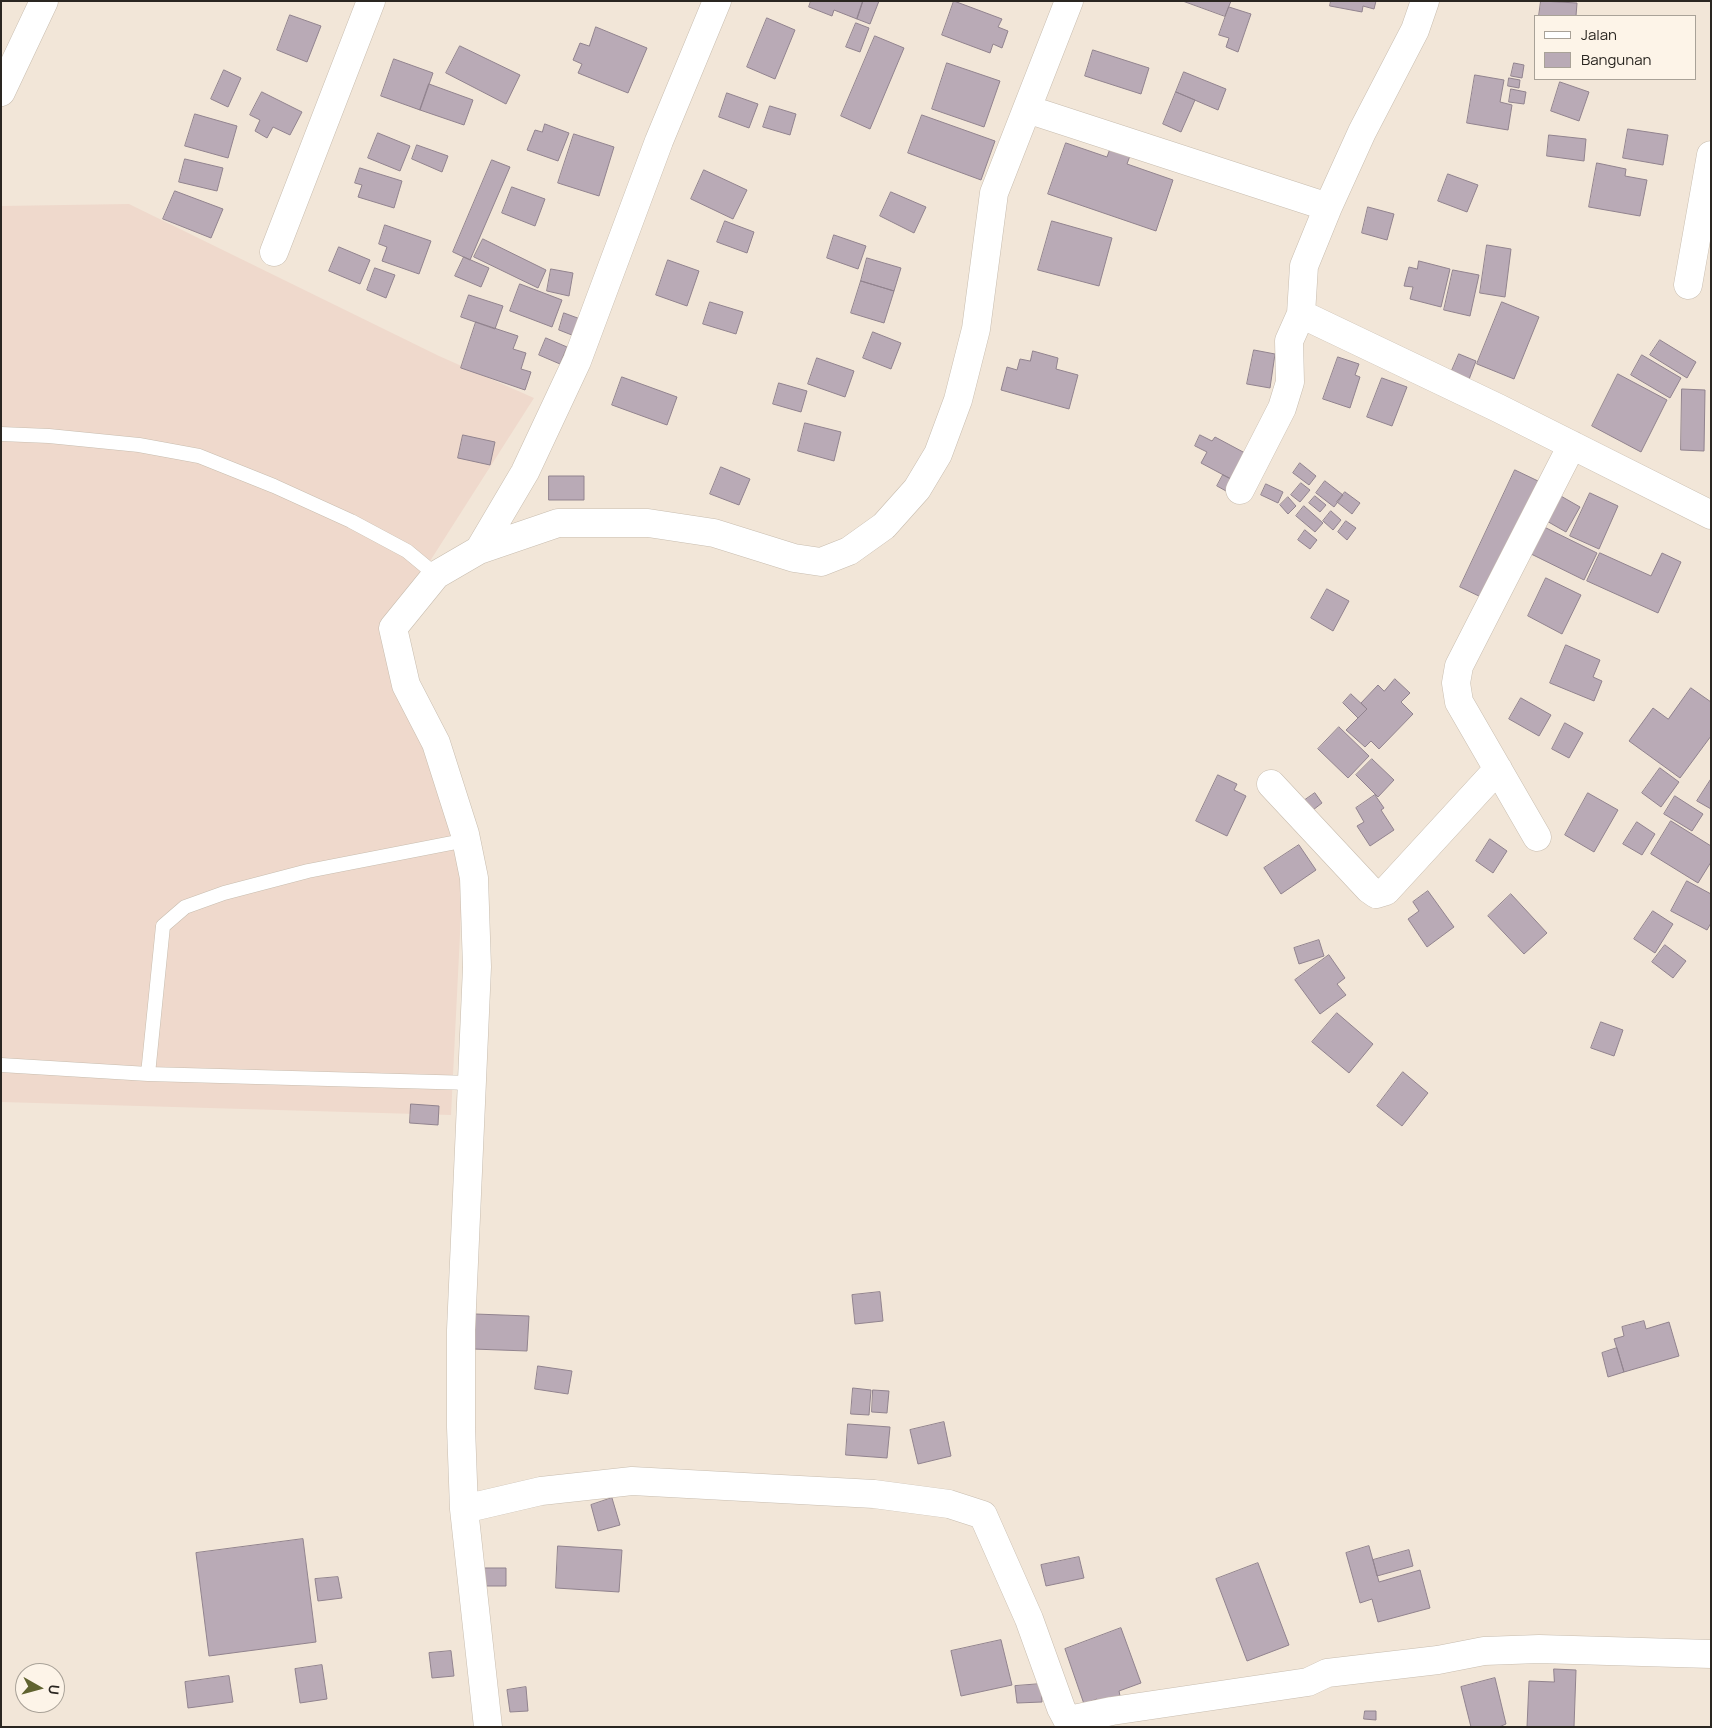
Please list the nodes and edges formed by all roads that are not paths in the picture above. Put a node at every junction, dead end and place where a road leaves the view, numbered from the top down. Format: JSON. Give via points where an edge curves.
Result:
{"nodes":[{"id":1,"x":44,"y":1,"type":"edge"},
{"id":2,"x":371,"y":1,"type":"edge"},
{"id":3,"x":717,"y":1,"type":"edge"},
{"id":4,"x":1069,"y":1,"type":"edge"},
{"id":5,"x":1425,"y":1,"type":"edge"},
{"id":6,"x":1,"y":92,"type":"edge"},
{"id":7,"x":1027,"y":109,"type":"junction"},
{"id":8,"x":1711,"y":154,"type":"edge"},
{"id":9,"x":1328,"y":206,"type":"junction"},
{"id":10,"x":274,"y":252,"type":"dead end"},
{"id":11,"x":1688,"y":285,"type":"dead end"},
{"id":12,"x":1301,"y":314,"type":"junction"},
{"id":13,"x":1,"y":434,"type":"edge"},
{"id":14,"x":1572,"y":445,"type":"junction"},
{"id":15,"x":1240,"y":490,"type":"dead end"},
{"id":16,"x":1711,"y":514,"type":"edge"},
{"id":17,"x":479,"y":550,"type":"junction"},
{"id":18,"x":436,"y":575,"type":"junction"},
{"id":19,"x":1498,"y":770,"type":"junction"},
{"id":20,"x":1272,"y":784,"type":"dead end"},
{"id":21,"x":1537,"y":837,"type":"dead end"},
{"id":22,"x":467,"y":840,"type":"junction"},
{"id":23,"x":1,"y":1065,"type":"edge"},
{"id":24,"x":148,"y":1074,"type":"junction"},
{"id":25,"x":472,"y":1083,"type":"junction"},
{"id":26,"x":464,"y":1509,"type":"junction"},
{"id":27,"x":1711,"y":1654,"type":"edge"},
{"id":28,"x":1070,"y":1724,"type":"edge"},
{"id":29,"x":488,"y":1727,"type":"edge"}],
"edges":[{"from":1,"to":6,"type":"street"},
{"from":2,"to":10,"type":"street"},
{"from":3,"to":17,"type":"street","via":[[659,141],[577,361],[525,472]]},
{"from":4,"to":7,"type":"street"},
{"from":5,"to":9,"type":"street","via":[[1415,30]]},
{"from":7,"to":9,"type":"street"},
{"from":7,"to":17,"type":"street","via":[[994,193],[976,329],[958,400],[938,454],[917,489],[884,526],[849,551],[821,562],[794,558],[714,533],[648,523],[558,524]]},
{"from":8,"to":11,"type":"street"},
{"from":9,"to":12,"type":"street","via":[[1304,266]]},
{"from":12,"to":14,"type":"street"},
{"from":12,"to":15,"type":"street","via":[[1289,341],[1290,382],[1282,408]]},
{"from":13,"to":18,"type":"lane","via":[[139,445],[199,456],[351,521],[407,551]]},
{"from":14,"to":16,"type":"street"},
{"from":14,"to":19,"type":"street","via":[[1459,666],[1456,683],[1459,702]]},
{"from":17,"to":18,"type":"street"},
{"from":18,"to":22,"type":"street","via":[[393,628],[406,685],[436,743]]},
{"from":19,"to":20,"type":"street","via":[[1386,891],[1376,894]]},
{"from":19,"to":21,"type":"street"},
{"from":22,"to":24,"type":"lane","via":[[308,871],[224,893],[186,907],[163,926]]},
{"from":22,"to":25,"type":"street","via":[[474,878],[477,967]]},
{"from":23,"to":24,"type":"lane"},
{"from":24,"to":25,"type":"lane"},
{"from":25,"to":26,"type":"street","via":[[461,1330]]},
{"from":26,"to":28,"type":"street","via":[[541,1492],[632,1481],[874,1494],[949,1504],[983,1515],[1026,1610],[1061,1708]]},
{"from":26,"to":29,"type":"street"},
{"from":27,"to":28,"type":"street","via":[[1484,1651],[1438,1660],[1327,1673],[1308,1682],[1112,1711]]}]}
